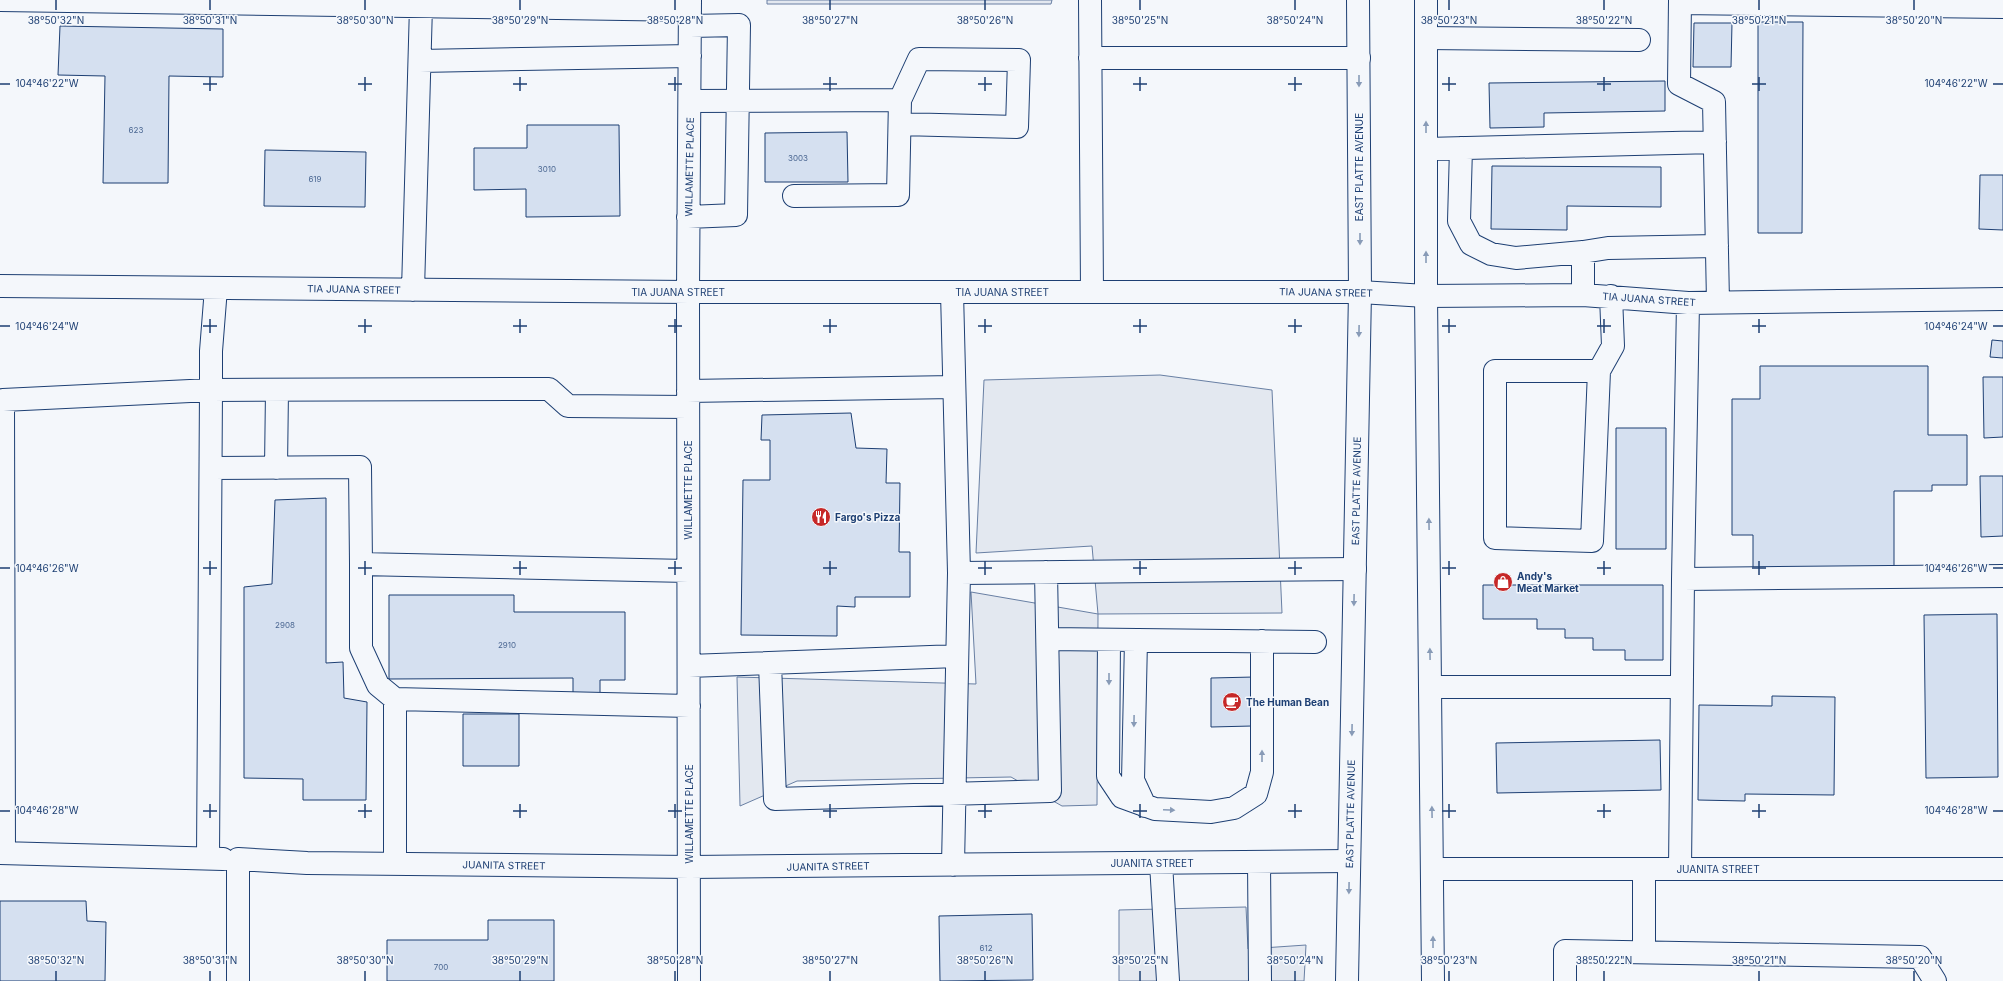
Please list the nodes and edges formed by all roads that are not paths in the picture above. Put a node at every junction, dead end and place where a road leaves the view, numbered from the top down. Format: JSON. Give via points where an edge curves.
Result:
{"nodes":[{"id":1,"x":0,"y":0,"type":"edge"},
{"id":2,"x":1090,"y":0,"type":"edge"},
{"id":3,"x":1358,"y":0,"type":"edge"},
{"id":4,"x":1426,"y":0,"type":"edge"},
{"id":5,"x":1680,"y":2,"type":"edge"},
{"id":6,"x":421,"y":6,"type":"junction"},
{"id":7,"x":2003,"y":7,"type":"edge"},
{"id":8,"x":690,"y":12,"type":"edge"},
{"id":9,"x":1426,"y":38,"type":"junction"},
{"id":10,"x":1639,"y":40,"type":"dead end"},
{"id":11,"x":690,"y":56,"type":"junction"},
{"id":12,"x":1090,"y":58,"type":"junction"},
{"id":13,"x":1359,"y":58,"type":"junction"},
{"id":14,"x":420,"y":61,"type":"junction"},
{"id":15,"x":900,"y":100,"type":"junction"},
{"id":16,"x":690,"y":101,"type":"junction"},
{"id":17,"x":739,"y":101,"type":"junction"},
{"id":18,"x":900,"y":124,"type":"junction"},
{"id":19,"x":1715,"y":142,"type":"junction"},
{"id":20,"x":1461,"y":148,"type":"junction"},
{"id":21,"x":1426,"y":149,"type":"junction"},
{"id":22,"x":794,"y":196,"type":"dead end"},
{"id":23,"x":688,"y":217,"type":"junction"},
{"id":24,"x":1717,"y":246,"type":"junction"},
{"id":25,"x":1583,"y":252,"type":"junction"},
{"id":26,"x":0,"y":286,"type":"edge"},
{"id":27,"x":216,"y":288,"type":"junction"},
{"id":28,"x":413,"y":290,"type":"junction"},
{"id":29,"x":688,"y":292,"type":"junction"},
{"id":30,"x":952,"y":292,"type":"junction"},
{"id":31,"x":1092,"y":292,"type":"junction"},
{"id":32,"x":1360,"y":292,"type":"junction"},
{"id":33,"x":1583,"y":295,"type":"junction"},
{"id":34,"x":1426,"y":296,"type":"junction"},
{"id":35,"x":1611,"y":296,"type":"junction"},
{"id":36,"x":2003,"y":299,"type":"edge"},
{"id":37,"x":1718,"y":302,"type":"junction"},
{"id":38,"x":1688,"y":303,"type":"junction"},
{"id":39,"x":1599,"y":371,"type":"junction"},
{"id":40,"x":954,"y":387,"type":"junction"},
{"id":41,"x":211,"y":390,"type":"junction"},
{"id":42,"x":277,"y":390,"type":"junction"},
{"id":43,"x":688,"y":399,"type":"junction"},
{"id":44,"x":212,"y":468,"type":"junction"},
{"id":45,"x":276,"y":468,"type":"junction"},
{"id":46,"x":361,"y":564,"type":"junction"},
{"id":47,"x":1355,"y":569,"type":"junction"},
{"id":48,"x":688,"y":571,"type":"junction"},
{"id":49,"x":1046,"y":572,"type":"junction"},
{"id":50,"x":959,"y":573,"type":"junction"},
{"id":51,"x":2003,"y":576,"type":"edge"},
{"id":52,"x":1683,"y":579,"type":"junction"},
{"id":53,"x":1048,"y":639,"type":"junction"},
{"id":54,"x":1109,"y":640,"type":"junction"},
{"id":55,"x":1136,"y":640,"type":"junction"},
{"id":56,"x":1262,"y":641,"type":"junction"},
{"id":57,"x":1315,"y":642,"type":"dead end"},
{"id":58,"x":957,"y":656,"type":"junction"},
{"id":59,"x":770,"y":663,"type":"junction"},
{"id":60,"x":689,"y":666,"type":"junction"},
{"id":61,"x":1682,"y":687,"type":"junction"},
{"id":62,"x":1431,"y":688,"type":"junction"},
{"id":63,"x":395,"y":699,"type":"junction"},
{"id":64,"x":689,"y":706,"type":"junction"},
{"id":65,"x":955,"y":794,"type":"junction"},
{"id":66,"x":1145,"y":806,"type":"junction"},
{"id":67,"x":2,"y":853,"type":"edge"},
{"id":68,"x":208,"y":858,"type":"junction"},
{"id":69,"x":238,"y":859,"type":"junction"},
{"id":70,"x":1259,"y":862,"type":"junction"},
{"id":71,"x":1349,"y":862,"type":"junction"},
{"id":72,"x":1161,"y":863,"type":"junction"},
{"id":73,"x":395,"y":864,"type":"junction"},
{"id":74,"x":953,"y":864,"type":"junction"},
{"id":75,"x":690,"y":867,"type":"junction"},
{"id":76,"x":1432,"y":869,"type":"junction"},
{"id":77,"x":1644,"y":869,"type":"junction"},
{"id":78,"x":1680,"y":869,"type":"junction"},
{"id":79,"x":2003,"y":869,"type":"edge"},
{"id":80,"x":1644,"y":952,"type":"junction"},
{"id":81,"x":238,"y":981,"type":"edge"},
{"id":82,"x":689,"y":981,"type":"edge"},
{"id":83,"x":1168,"y":981,"type":"edge"},
{"id":84,"x":1260,"y":981,"type":"edge"},
{"id":85,"x":1347,"y":981,"type":"edge"},
{"id":86,"x":1433,"y":981,"type":"edge"},
{"id":87,"x":1565,"y":981,"type":"edge"},
{"id":88,"x":1935,"y":981,"type":"edge"}],
"edges":[{"from":1,"to":6,"type":"street"},
{"from":2,"to":12,"type":"street"},
{"from":3,"to":13,"type":"street","name":"EAST PLATTE AVENUE"},
{"from":4,"to":9,"type":"street"},
{"from":5,"to":7,"type":"street"},
{"from":5,"to":19,"type":"street","via":[[1679,84],[1714,102]]},
{"from":6,"to":8,"type":"street"},
{"from":6,"to":14,"type":"street"},
{"from":8,"to":11,"type":"street","name":"WILLAMETTE PLACE"},
{"from":8,"to":17,"type":"street","via":[[739,25]]},
{"from":9,"to":10,"type":"street"},
{"from":21,"to":9,"type":"street","one_way":true},
{"from":11,"to":14,"type":"street"},
{"from":11,"to":16,"type":"street","name":"WILLAMETTE PLACE"},
{"from":12,"to":13,"type":"street"},
{"from":12,"to":31,"type":"street"},
{"from":13,"to":32,"type":"street","name":"EAST PLATTE AVENUE","one_way":true},
{"from":14,"to":28,"type":"street"},
{"from":15,"to":17,"type":"street"},
{"from":15,"to":18,"type":"street"},
{"from":15,"to":18,"type":"street","via":[[919,59],[1019,60],[1017,127]]},
{"from":16,"to":17,"type":"street"},
{"from":16,"to":23,"type":"street","name":"WILLAMETTE PLACE"},
{"from":17,"to":23,"type":"street","via":[[736,215]]},
{"from":18,"to":22,"type":"street","via":[[898,195]]},
{"from":19,"to":20,"type":"street"},
{"from":19,"to":24,"type":"street"},
{"from":20,"to":21,"type":"street"},
{"from":20,"to":25,"type":"street","via":[[1459,221],[1471,244],[1491,254],[1516,258]]},
{"from":34,"to":21,"type":"street","one_way":true},
{"from":23,"to":29,"type":"street","name":"WILLAMETTE PLACE"},
{"from":24,"to":25,"type":"street","via":[[1608,248]]},
{"from":24,"to":37,"type":"street"},
{"from":25,"to":33,"type":"street"},
{"from":26,"to":27,"type":"street","name":"TIA JUANA STREET"},
{"from":27,"to":28,"type":"street","name":"TIA JUANA STREET"},
{"from":27,"to":41,"type":"street"},
{"from":28,"to":29,"type":"street","name":"TIA JUANA STREET"},
{"from":29,"to":30,"type":"street","name":"TIA JUANA STREET"},
{"from":29,"to":43,"type":"street","name":"WILLAMETTE PLACE"},
{"from":30,"to":31,"type":"street","name":"TIA JUANA STREET"},
{"from":30,"to":40,"type":"street"},
{"from":31,"to":32,"type":"street","name":"TIA JUANA STREET"},
{"from":32,"to":34,"type":"street","name":"TIA JUANA STREET"},
{"from":32,"to":47,"type":"street","name":"EAST PLATTE AVENUE","one_way":true},
{"from":33,"to":34,"type":"street","name":"TIA JUANA STREET"},
{"from":33,"to":35,"type":"street","name":"TIA JUANA STREET"},
{"from":62,"to":34,"type":"street","one_way":true},
{"from":35,"to":38,"type":"street","name":"TIA JUANA STREET"},
{"from":35,"to":39,"type":"street","via":[[1614,346]]},
{"from":36,"to":37,"type":"street","name":"TIA JUANA STREET"},
{"from":37,"to":38,"type":"street","name":"TIA JUANA STREET"},
{"from":38,"to":52,"type":"street"},
{"from":39,"to":39,"type":"street","via":[[1495,371],[1495,538],[1592,541]]},
{"from":40,"to":43,"type":"street"},
{"from":40,"to":50,"type":"street"},
{"from":41,"to":42,"type":"street"},
{"from":41,"to":44,"type":"street"},
{"from":41,"to":67,"type":"street","via":[[3,400]]},
{"from":42,"to":43,"type":"street","via":[[548,389],[568,406]]},
{"from":42,"to":45,"type":"street"},
{"from":43,"to":48,"type":"street","name":"WILLAMETTE PLACE"},
{"from":44,"to":45,"type":"street"},
{"from":44,"to":68,"type":"street"},
{"from":45,"to":46,"type":"street","via":[[360,467]]},
{"from":46,"to":48,"type":"street"},
{"from":46,"to":63,"type":"street","via":[[361,648],[378,685]]},
{"from":47,"to":49,"type":"street"},
{"from":47,"to":71,"type":"street","name":"EAST PLATTE AVENUE","one_way":true},
{"from":48,"to":60,"type":"street","name":"WILLAMETTE PLACE"},
{"from":49,"to":50,"type":"street"},
{"from":49,"to":53,"type":"street"},
{"from":50,"to":58,"type":"street"},
{"from":51,"to":52,"type":"street"},
{"from":52,"to":61,"type":"street"},
{"from":53,"to":54,"type":"street"},
{"from":53,"to":65,"type":"street","via":[[1050,791]]},
{"from":54,"to":55,"type":"street"},
{"from":54,"to":66,"type":"street","one_way":true,"via":[[1108,776],[1122,797]]},
{"from":55,"to":56,"type":"street"},
{"from":55,"to":66,"type":"street","one_way":true,"via":[[1133,780]]},
{"from":56,"to":57,"type":"street"},
{"from":66,"to":56,"type":"street","one_way":true,"via":[[1155,809],[1211,812],[1234,808],[1256,794],[1262,772]]},
{"from":58,"to":59,"type":"street"},
{"from":58,"to":65,"type":"street"},
{"from":59,"to":60,"type":"street"},
{"from":59,"to":65,"type":"street","via":[[776,799]]},
{"from":60,"to":64,"type":"street","name":"WILLAMETTE PLACE"},
{"from":61,"to":62,"type":"street"},
{"from":61,"to":78,"type":"street"},
{"from":76,"to":62,"type":"street","one_way":true},
{"from":63,"to":64,"type":"street"},
{"from":63,"to":73,"type":"street"},
{"from":64,"to":75,"type":"street","name":"WILLAMETTE PLACE"},
{"from":65,"to":74,"type":"street"},
{"from":67,"to":68,"type":"street","name":"JUANITA STREET"},
{"from":68,"to":69,"type":"street","name":"JUANITA STREET"},
{"from":69,"to":73,"type":"street","name":"JUANITA STREET"},
{"from":69,"to":81,"type":"street"},
{"from":70,"to":71,"type":"street","name":"JUANITA STREET"},
{"from":70,"to":72,"type":"street","name":"JUANITA STREET"},
{"from":70,"to":84,"type":"street"},
{"from":71,"to":85,"type":"street","name":"EAST PLATTE AVENUE","one_way":true},
{"from":72,"to":74,"type":"street","name":"JUANITA STREET"},
{"from":72,"to":83,"type":"street"},
{"from":73,"to":75,"type":"street","name":"JUANITA STREET"},
{"from":74,"to":75,"type":"street","name":"JUANITA STREET"},
{"from":75,"to":82,"type":"street","name":"WILLAMETTE PLACE"},
{"from":76,"to":77,"type":"street","name":"JUANITA STREET"},
{"from":86,"to":76,"type":"street","one_way":true},
{"from":77,"to":78,"type":"street","name":"JUANITA STREET"},
{"from":77,"to":80,"type":"street"},
{"from":78,"to":79,"type":"street","name":"JUANITA STREET"},
{"from":80,"to":87,"type":"street","via":[[1565,951]]},
{"from":80,"to":88,"type":"street","via":[[1920,956]]}]}
